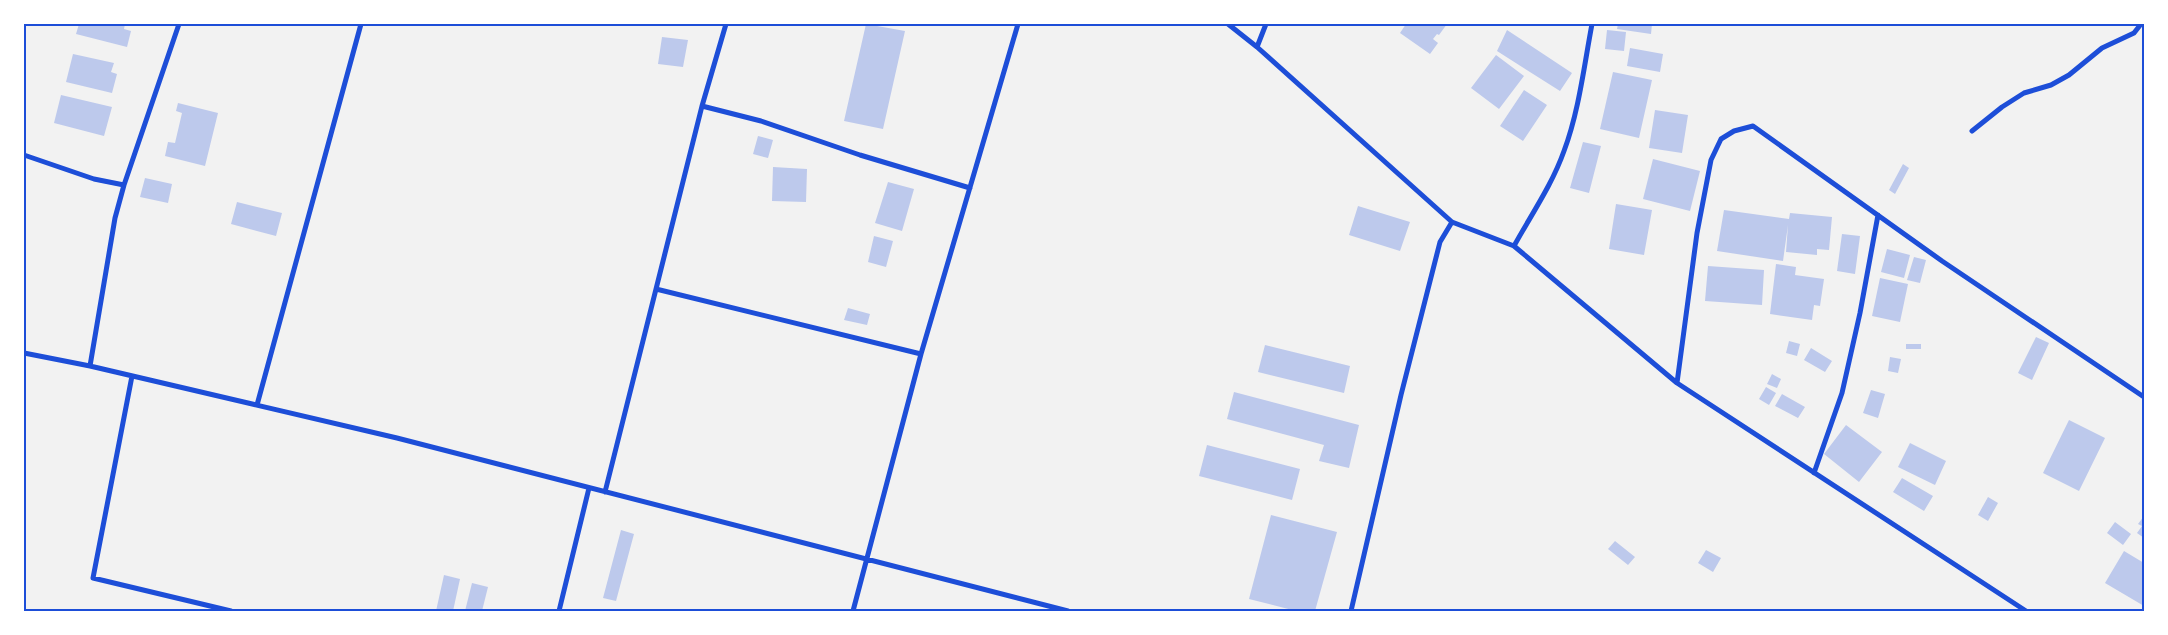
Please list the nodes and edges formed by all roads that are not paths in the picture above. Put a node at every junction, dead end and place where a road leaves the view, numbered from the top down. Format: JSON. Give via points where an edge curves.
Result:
{"nodes":[{"id":1,"x":179,"y":24,"type":"edge"},
{"id":2,"x":361,"y":24,"type":"edge"},
{"id":3,"x":726,"y":24,"type":"edge"},
{"id":4,"x":1018,"y":24,"type":"edge"},
{"id":5,"x":1228,"y":24,"type":"edge"},
{"id":6,"x":1266,"y":24,"type":"edge"},
{"id":7,"x":1592,"y":24,"type":"edge"},
{"id":8,"x":2141,"y":24,"type":"edge"},
{"id":9,"x":1257,"y":47,"type":"junction"},
{"id":10,"x":702,"y":106,"type":"junction"},
{"id":11,"x":1972,"y":131,"type":"dead end"},
{"id":12,"x":24,"y":155,"type":"edge"},
{"id":13,"x":124,"y":185,"type":"junction"},
{"id":14,"x":970,"y":188,"type":"junction"},
{"id":15,"x":1878,"y":216,"type":"junction"},
{"id":16,"x":1452,"y":222,"type":"junction"},
{"id":17,"x":1514,"y":246,"type":"junction"},
{"id":18,"x":656,"y":289,"type":"junction"},
{"id":19,"x":24,"y":353,"type":"edge"},
{"id":20,"x":921,"y":354,"type":"junction"},
{"id":21,"x":90,"y":366,"type":"junction"},
{"id":22,"x":132,"y":376,"type":"junction"},
{"id":23,"x":1677,"y":382,"type":"junction"},
{"id":24,"x":2144,"y":397,"type":"edge"},
{"id":25,"x":256,"y":406,"type":"junction"},
{"id":26,"x":1814,"y":473,"type":"junction"},
{"id":27,"x":589,"y":488,"type":"junction"},
{"id":28,"x":605,"y":492,"type":"junction"},
{"id":29,"x":867,"y":559,"type":"junction"},
{"id":30,"x":231,"y":611,"type":"edge"},
{"id":31,"x":559,"y":611,"type":"edge"},
{"id":32,"x":854,"y":611,"type":"edge"},
{"id":33,"x":1068,"y":611,"type":"edge"},
{"id":34,"x":1351,"y":611,"type":"edge"},
{"id":35,"x":2026,"y":611,"type":"edge"}],
"edges":[{"from":1,"to":13,"type":"street"},
{"from":2,"to":25,"type":"street"},
{"from":3,"to":10,"type":"street"},
{"from":4,"to":14,"type":"street"},
{"from":5,"to":9,"type":"street"},
{"from":6,"to":9,"type":"street"},
{"from":7,"to":17,"type":"street","via":[[1577,107],[1564,151],[1549,186]]},
{"from":8,"to":11,"type":"street","via":[[2134,33],[2102,48],[2069,75],[2024,94]]},
{"from":9,"to":16,"type":"street"},
{"from":10,"to":14,"type":"street","via":[[761,121]]},
{"from":10,"to":18,"type":"street"},
{"from":12,"to":13,"type":"street","via":[[94,180]]},
{"from":13,"to":21,"type":"street","via":[[115,218]]},
{"from":14,"to":20,"type":"street"},
{"from":15,"to":23,"type":"street","via":[[1753,126],[1734,131],[1721,139],[1711,160],[1697,233]]},
{"from":15,"to":24,"type":"street"},
{"from":15,"to":26,"type":"street","via":[[1842,393]]},
{"from":16,"to":17,"type":"street"},
{"from":16,"to":34,"type":"street","via":[[1440,242]]},
{"from":17,"to":23,"type":"street"},
{"from":18,"to":20,"type":"street"},
{"from":18,"to":28,"type":"street"},
{"from":19,"to":21,"type":"street"},
{"from":20,"to":29,"type":"street"},
{"from":21,"to":22,"type":"street"},
{"from":22,"to":25,"type":"street"},
{"from":22,"to":30,"type":"street","via":[[93,578]]},
{"from":23,"to":26,"type":"street"},
{"from":25,"to":27,"type":"street"},
{"from":26,"to":35,"type":"street"},
{"from":27,"to":28,"type":"street"},
{"from":27,"to":31,"type":"street"},
{"from":28,"to":29,"type":"street"},
{"from":29,"to":32,"type":"street"},
{"from":29,"to":33,"type":"street"}]}
